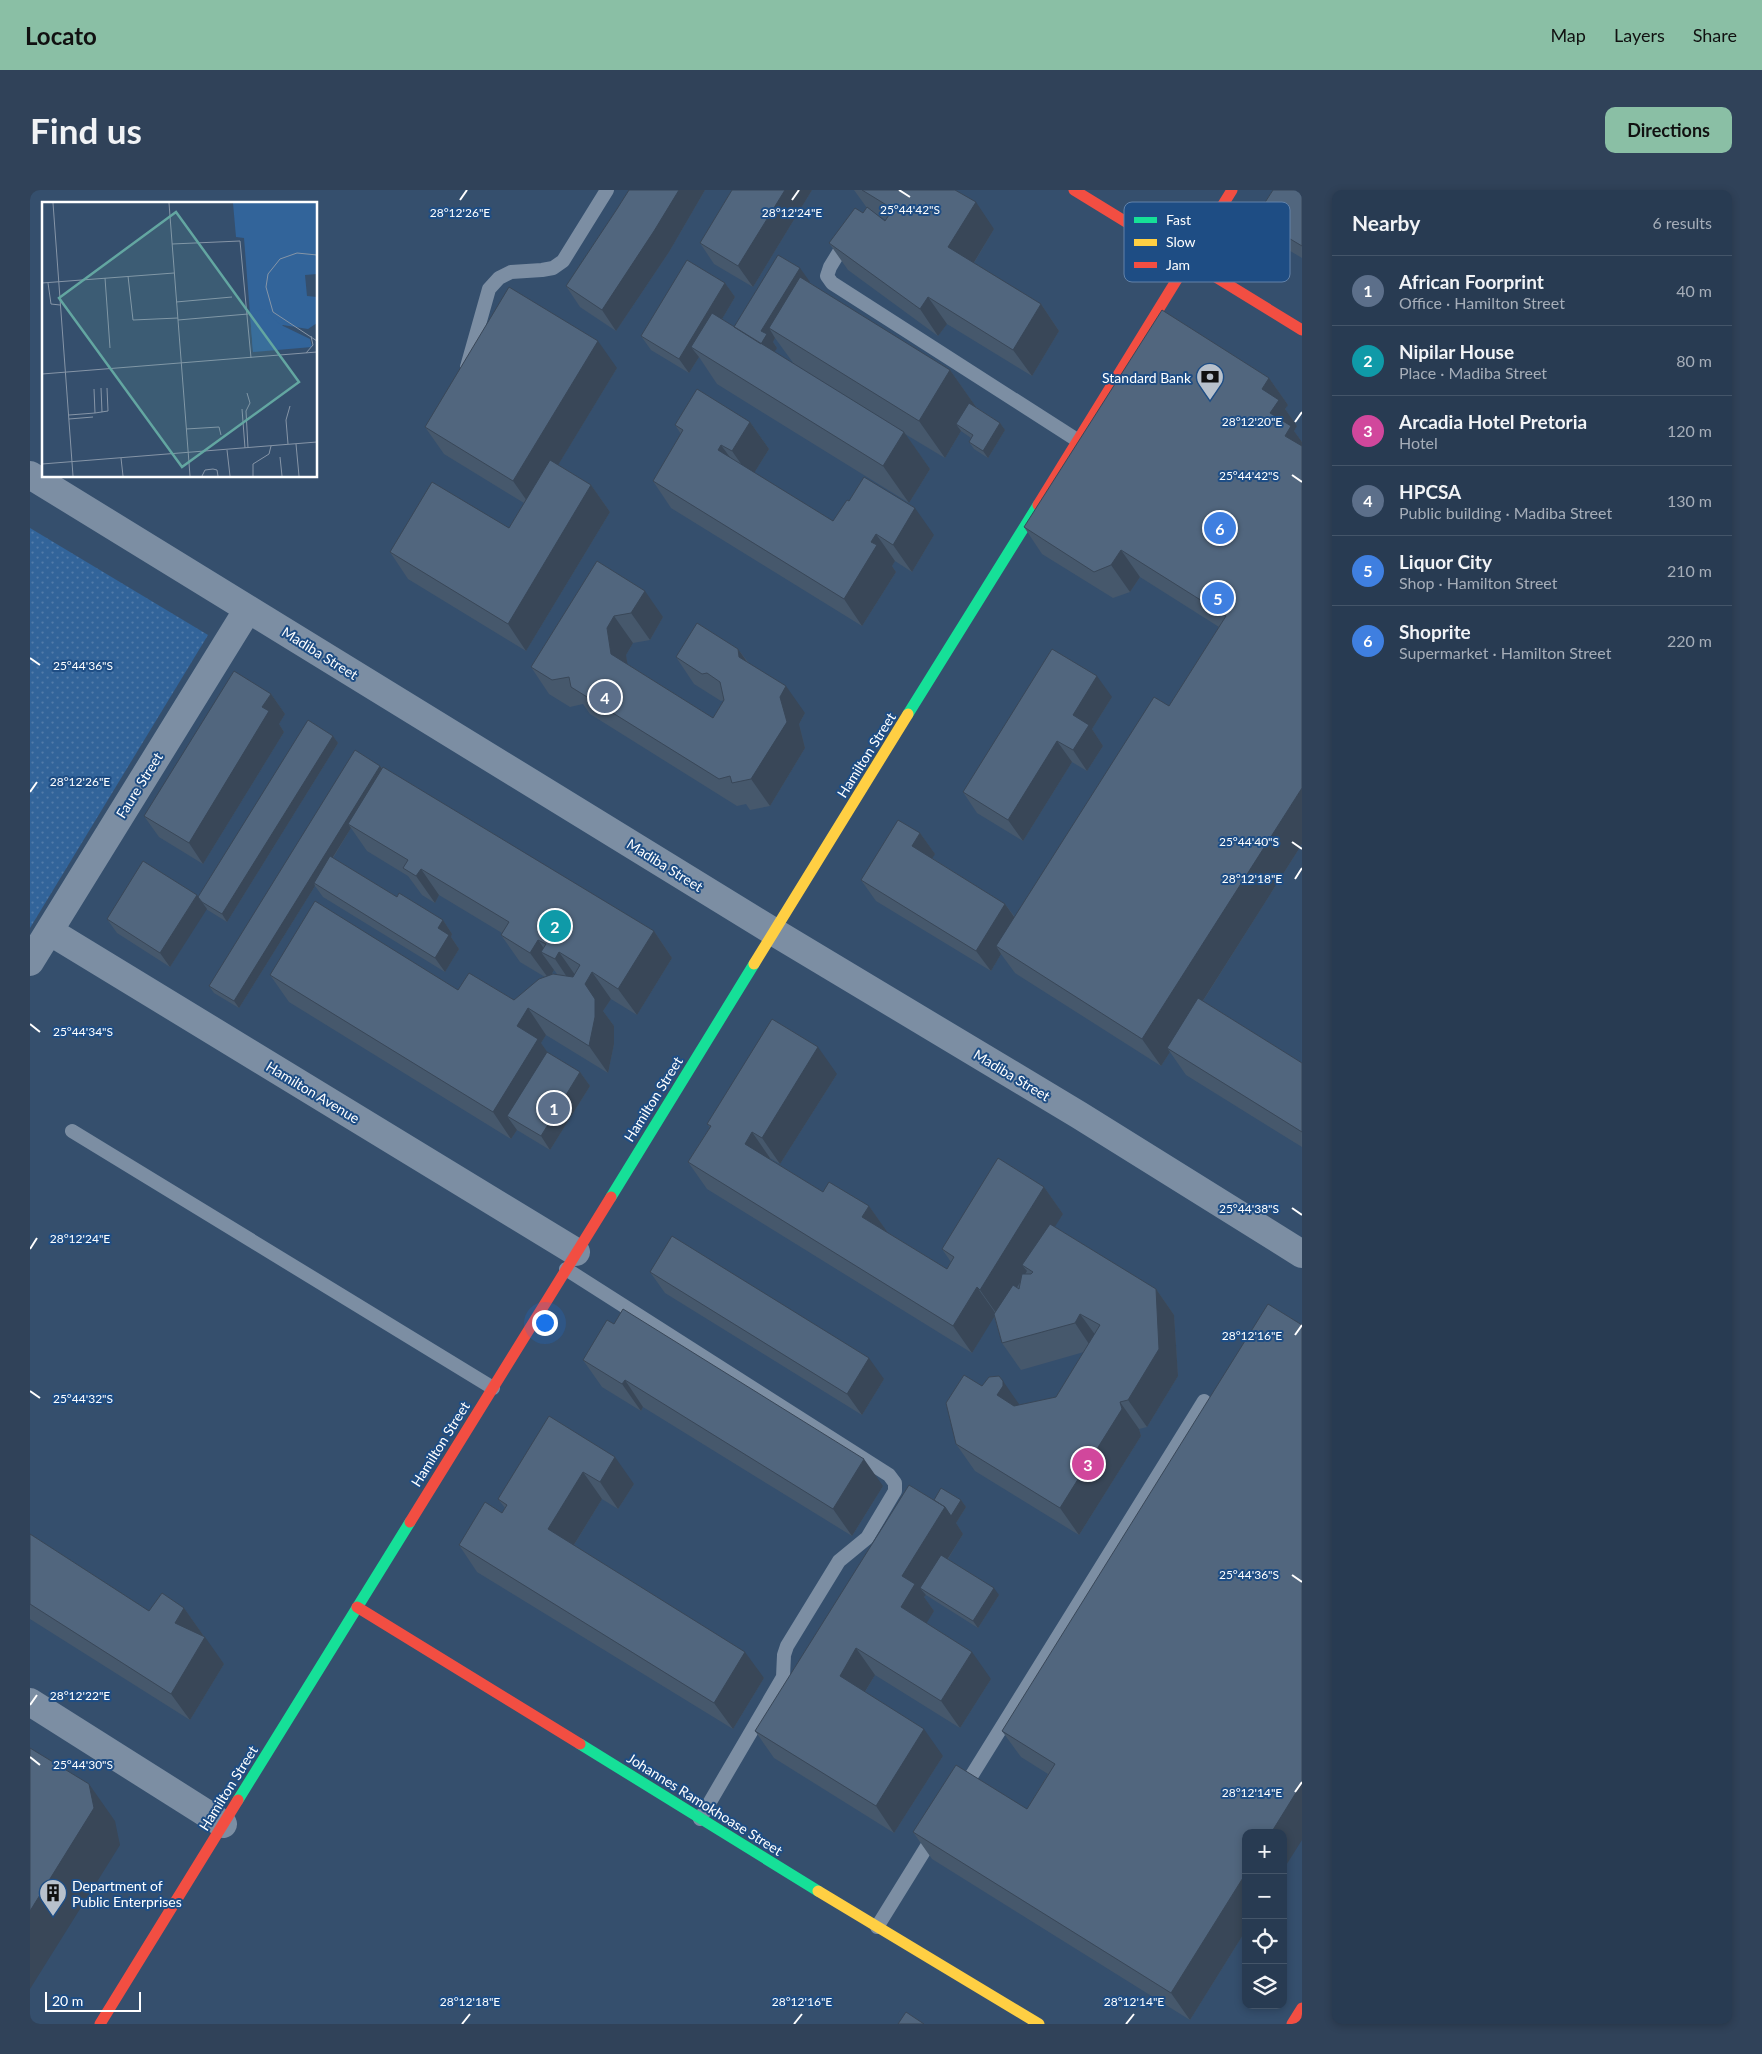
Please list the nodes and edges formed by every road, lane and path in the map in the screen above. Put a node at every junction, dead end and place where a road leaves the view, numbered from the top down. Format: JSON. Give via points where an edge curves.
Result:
{"nodes":[{"id":1,"x":607,"y":190,"type":"edge"},
{"id":2,"x":1074,"y":190,"type":"edge"},
{"id":3,"x":1232,"y":190,"type":"edge"},
{"id":4,"x":1225,"y":202,"type":"edge"},
{"id":5,"x":1124,"y":220,"type":"edge"},
{"id":6,"x":852,"y":230,"type":"edge"},
{"id":7,"x":1175,"y":282,"type":"edge"},
{"id":8,"x":1225,"y":282,"type":"edge"},
{"id":9,"x":1302,"y":330,"type":"edge"},
{"id":10,"x":462,"y":383,"type":"edge"},
{"id":11,"x":1077,"y":440,"type":"junction"},
{"id":12,"x":30,"y":475,"type":"edge"},
{"id":13,"x":248,"y":609,"type":"junction"},
{"id":14,"x":49,"y":931,"type":"junction"},
{"id":15,"x":774,"y":932,"type":"junction"},
{"id":16,"x":30,"y":962,"type":"edge"},
{"id":17,"x":72,"y":1130,"type":"dead end"},
{"id":18,"x":1302,"y":1254,"type":"edge"},
{"id":19,"x":571,"y":1260,"type":"junction"},
{"id":20,"x":492,"y":1388,"type":"junction"},
{"id":21,"x":1204,"y":1401,"type":"dead end"},
{"id":22,"x":357,"y":1608,"type":"junction"},
{"id":23,"x":30,"y":1702,"type":"edge"},
{"id":24,"x":956,"y":1800,"type":"edge"},
{"id":25,"x":700,"y":1818,"type":"junction"},
{"id":26,"x":223,"y":1824,"type":"junction"},
{"id":27,"x":940,"y":1825,"type":"edge"},
{"id":28,"x":877,"y":1927,"type":"junction"},
{"id":29,"x":1302,"y":2008,"type":"edge"},
{"id":30,"x":100,"y":2024,"type":"edge"},
{"id":31,"x":1039,"y":2024,"type":"edge"},
{"id":32,"x":1292,"y":2024,"type":"edge"}],
"edges":[{"from":1,"to":10,"type":"lane","via":[[563,261],[553,268],[511,272],[499,278],[489,289]]},
{"from":2,"to":5,"type":"main road"},
{"from":3,"to":4,"type":"main road","name":"Hamilton Street"},
{"from":6,"to":11,"type":"lane","via":[[830,267],[828,276],[832,283]]},
{"from":7,"to":11,"type":"main road","name":"Hamilton Street"},
{"from":8,"to":9,"type":"main road"},
{"from":11,"to":15,"type":"main road","name":"Hamilton Street"},
{"from":12,"to":13,"type":"street","name":"Madiba Street"},
{"from":13,"to":14,"type":"street","name":"Faure Street"},
{"from":13,"to":15,"type":"street","name":"Madiba Street"},
{"from":14,"to":16,"type":"street","name":"Faure Street"},
{"from":14,"to":19,"type":"street","name":"Hamilton Avenue"},
{"from":15,"to":18,"type":"street","name":"Madiba Street"},
{"from":15,"to":19,"type":"main road","name":"Hamilton Street"},
{"from":17,"to":20,"type":"lane"},
{"from":19,"to":20,"type":"main road","name":"Hamilton Street"},
{"from":19,"to":25,"type":"lane","via":[[889,1475],[895,1483],[895,1491],[867,1538],[839,1561],[787,1646],[783,1677]]},
{"from":20,"to":22,"type":"main road","name":"Hamilton Street"},
{"from":21,"to":24,"type":"lane"},
{"from":22,"to":25,"type":"main road","name":"Johannes Ramokhoase Street"},
{"from":22,"to":26,"type":"main road","name":"Hamilton Street"},
{"from":23,"to":26,"type":"street"},
{"from":25,"to":28,"type":"main road","name":"Johannes Ramokhoase Street"},
{"from":26,"to":30,"type":"main road","name":"Hamilton Street"},
{"from":27,"to":28,"type":"lane"},
{"from":28,"to":31,"type":"main road","name":"Johannes Ramokhoase Street"},
{"from":29,"to":32,"type":"main road"}]}
